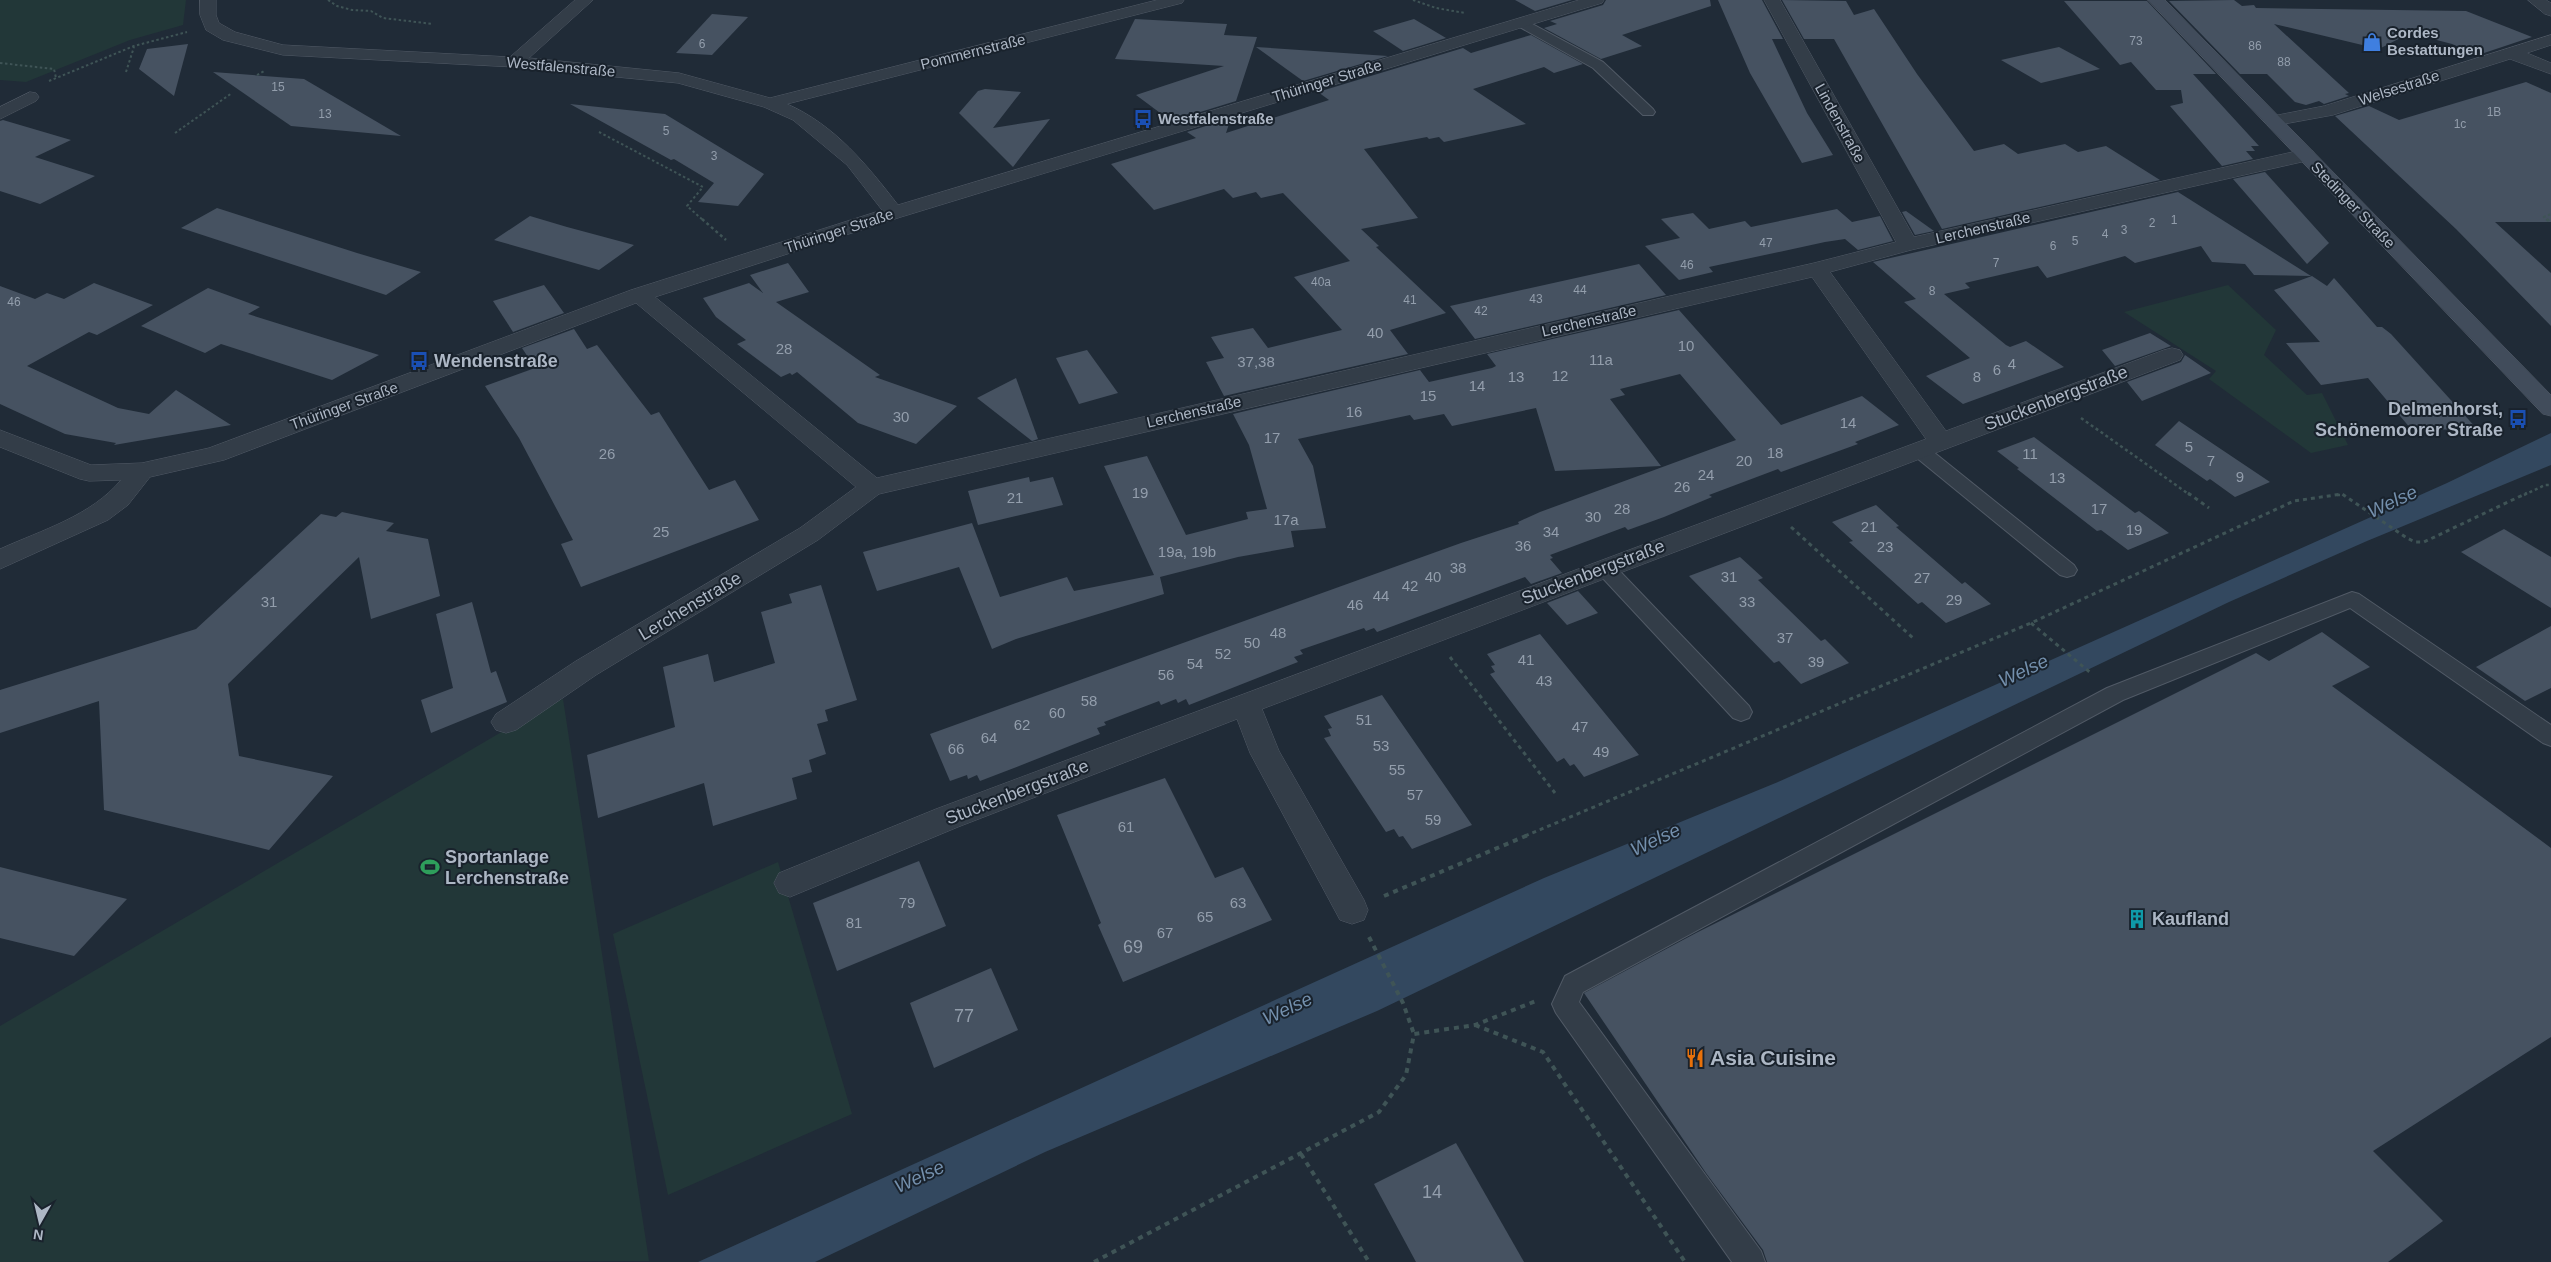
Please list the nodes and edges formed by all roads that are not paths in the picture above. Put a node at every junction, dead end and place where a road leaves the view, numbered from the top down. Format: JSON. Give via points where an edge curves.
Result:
{"nodes":[{"id":1,"x":208,"y":0,"type":"edge"},
{"id":2,"x":585,"y":0,"type":"edge"},
{"id":3,"x":1176,"y":0,"type":"edge"},
{"id":4,"x":1596,"y":0,"type":"edge"},
{"id":5,"x":1772,"y":0,"type":"edge"},
{"id":6,"x":2156,"y":0,"type":"edge"},
{"id":7,"x":2536,"y":0,"type":"edge"},
{"id":8,"x":2551,"y":11,"type":"edge"},
{"id":9,"x":1515,"y":24,"type":"junction"},
{"id":10,"x":2551,"y":40,"type":"edge"},
{"id":11,"x":2511,"y":53,"type":"junction"},
{"id":12,"x":514,"y":62,"type":"junction"},
{"id":13,"x":2551,"y":69,"type":"edge"},
{"id":14,"x":30,"y":97,"type":"road end"},
{"id":15,"x":770,"y":103,"type":"junction"},
{"id":16,"x":1648,"y":112,"type":"dead end"},
{"id":17,"x":0,"y":114,"type":"edge"},
{"id":18,"x":2273,"y":121,"type":"junction"},
{"id":19,"x":2306,"y":155,"type":"junction"},
{"id":20,"x":894,"y":213,"type":"junction"},
{"id":21,"x":1908,"y":245,"type":"junction"},
{"id":22,"x":1817,"y":269,"type":"junction"},
{"id":23,"x":639,"y":295,"type":"junction"},
{"id":24,"x":2172,"y":355,"type":"dead end"},
{"id":25,"x":2551,"y":409,"type":"edge"},
{"id":26,"x":0,"y":438,"type":"edge"},
{"id":27,"x":1930,"y":446,"type":"junction"},
{"id":28,"x":142,"y":471,"type":"junction"},
{"id":29,"x":872,"y":487,"type":"junction"},
{"id":30,"x":0,"y":560,"type":"edge"},
{"id":31,"x":1605,"y":568,"type":"junction"},
{"id":32,"x":2067,"y":570,"type":"dead end"},
{"id":33,"x":1246,"y":705,"type":"junction"},
{"id":34,"x":1741,"y":712,"type":"dead end"},
{"id":35,"x":506,"y":722,"type":"dead end"},
{"id":36,"x":2551,"y":737,"type":"edge"},
{"id":37,"x":790,"y":883,"type":"dead end"},
{"id":38,"x":1352,"y":910,"type":"road end"},
{"id":39,"x":1750,"y":1262,"type":"edge"}],
"edges":[{"from":1,"to":12,"type":"street","name":"Westfalenstraße","via":[[212,26],[229,36],[283,50]]},
{"from":2,"to":12,"type":"street"},
{"from":3,"to":15,"type":"street","name":"Pommernstraße"},
{"from":4,"to":9,"type":"street","name":"Thüringer Straße"},
{"from":5,"to":21,"type":"street","name":"Lindenstraße"},
{"from":6,"to":18,"type":"main road","name":"Stedinger Straße"},
{"from":7,"to":8,"type":"street"},
{"from":9,"to":16,"type":"lane","via":[[1598,65]]},
{"from":9,"to":20,"type":"street","name":"Thüringer Straße"},
{"from":10,"to":11,"type":"street","name":"Welsestraße"},
{"from":11,"to":13,"type":"street"},
{"from":11,"to":18,"type":"street","name":"Welsestraße","via":[[2327,111]]},
{"from":12,"to":15,"type":"street","name":"Westfalenstraße","via":[[679,78]]},
{"from":14,"to":17,"type":"street"},
{"from":15,"to":20,"type":"street","name":"Westfalenstraße","via":[[799,116],[854,161]]},
{"from":18,"to":19,"type":"main road","name":"Stedinger Straße"},
{"from":19,"to":21,"type":"street","name":"Lerchenstraße"},
{"from":19,"to":25,"type":"main road","name":"Stedinger Straße"},
{"from":20,"to":23,"type":"street","name":"Thüringer Straße"},
{"from":21,"to":22,"type":"street","name":"Lerchenstraße"},
{"from":22,"to":27,"type":"street"},
{"from":22,"to":29,"type":"street","name":"Lerchenstraße"},
{"from":23,"to":28,"type":"street","name":"Thüringer Straße","via":[[215,454]]},
{"from":23,"to":29,"type":"street"},
{"from":24,"to":27,"type":"street","name":"Stuckenbergstraße"},
{"from":26,"to":28,"type":"street","name":"Thüringer Straße","via":[[89,473]]},
{"from":27,"to":31,"type":"street","name":"Stuckenbergstraße"},
{"from":27,"to":32,"type":"lane"},
{"from":28,"to":30,"type":"street","via":[[119,499],[99,514]]},
{"from":29,"to":35,"type":"street","name":"Lerchenstraße","via":[[809,534],[586,668]]},
{"from":31,"to":33,"type":"street","name":"Stuckenbergstraße"},
{"from":31,"to":34,"type":"lane"},
{"from":33,"to":37,"type":"street","name":"Stuckenbergstraße","via":[[947,818]]},
{"from":33,"to":38,"type":"street","via":[[1265,753]]},
{"from":36,"to":39,"type":"lane","via":[[2352,599],[2115,694],[1574,984],[1565,1004]]}]}
